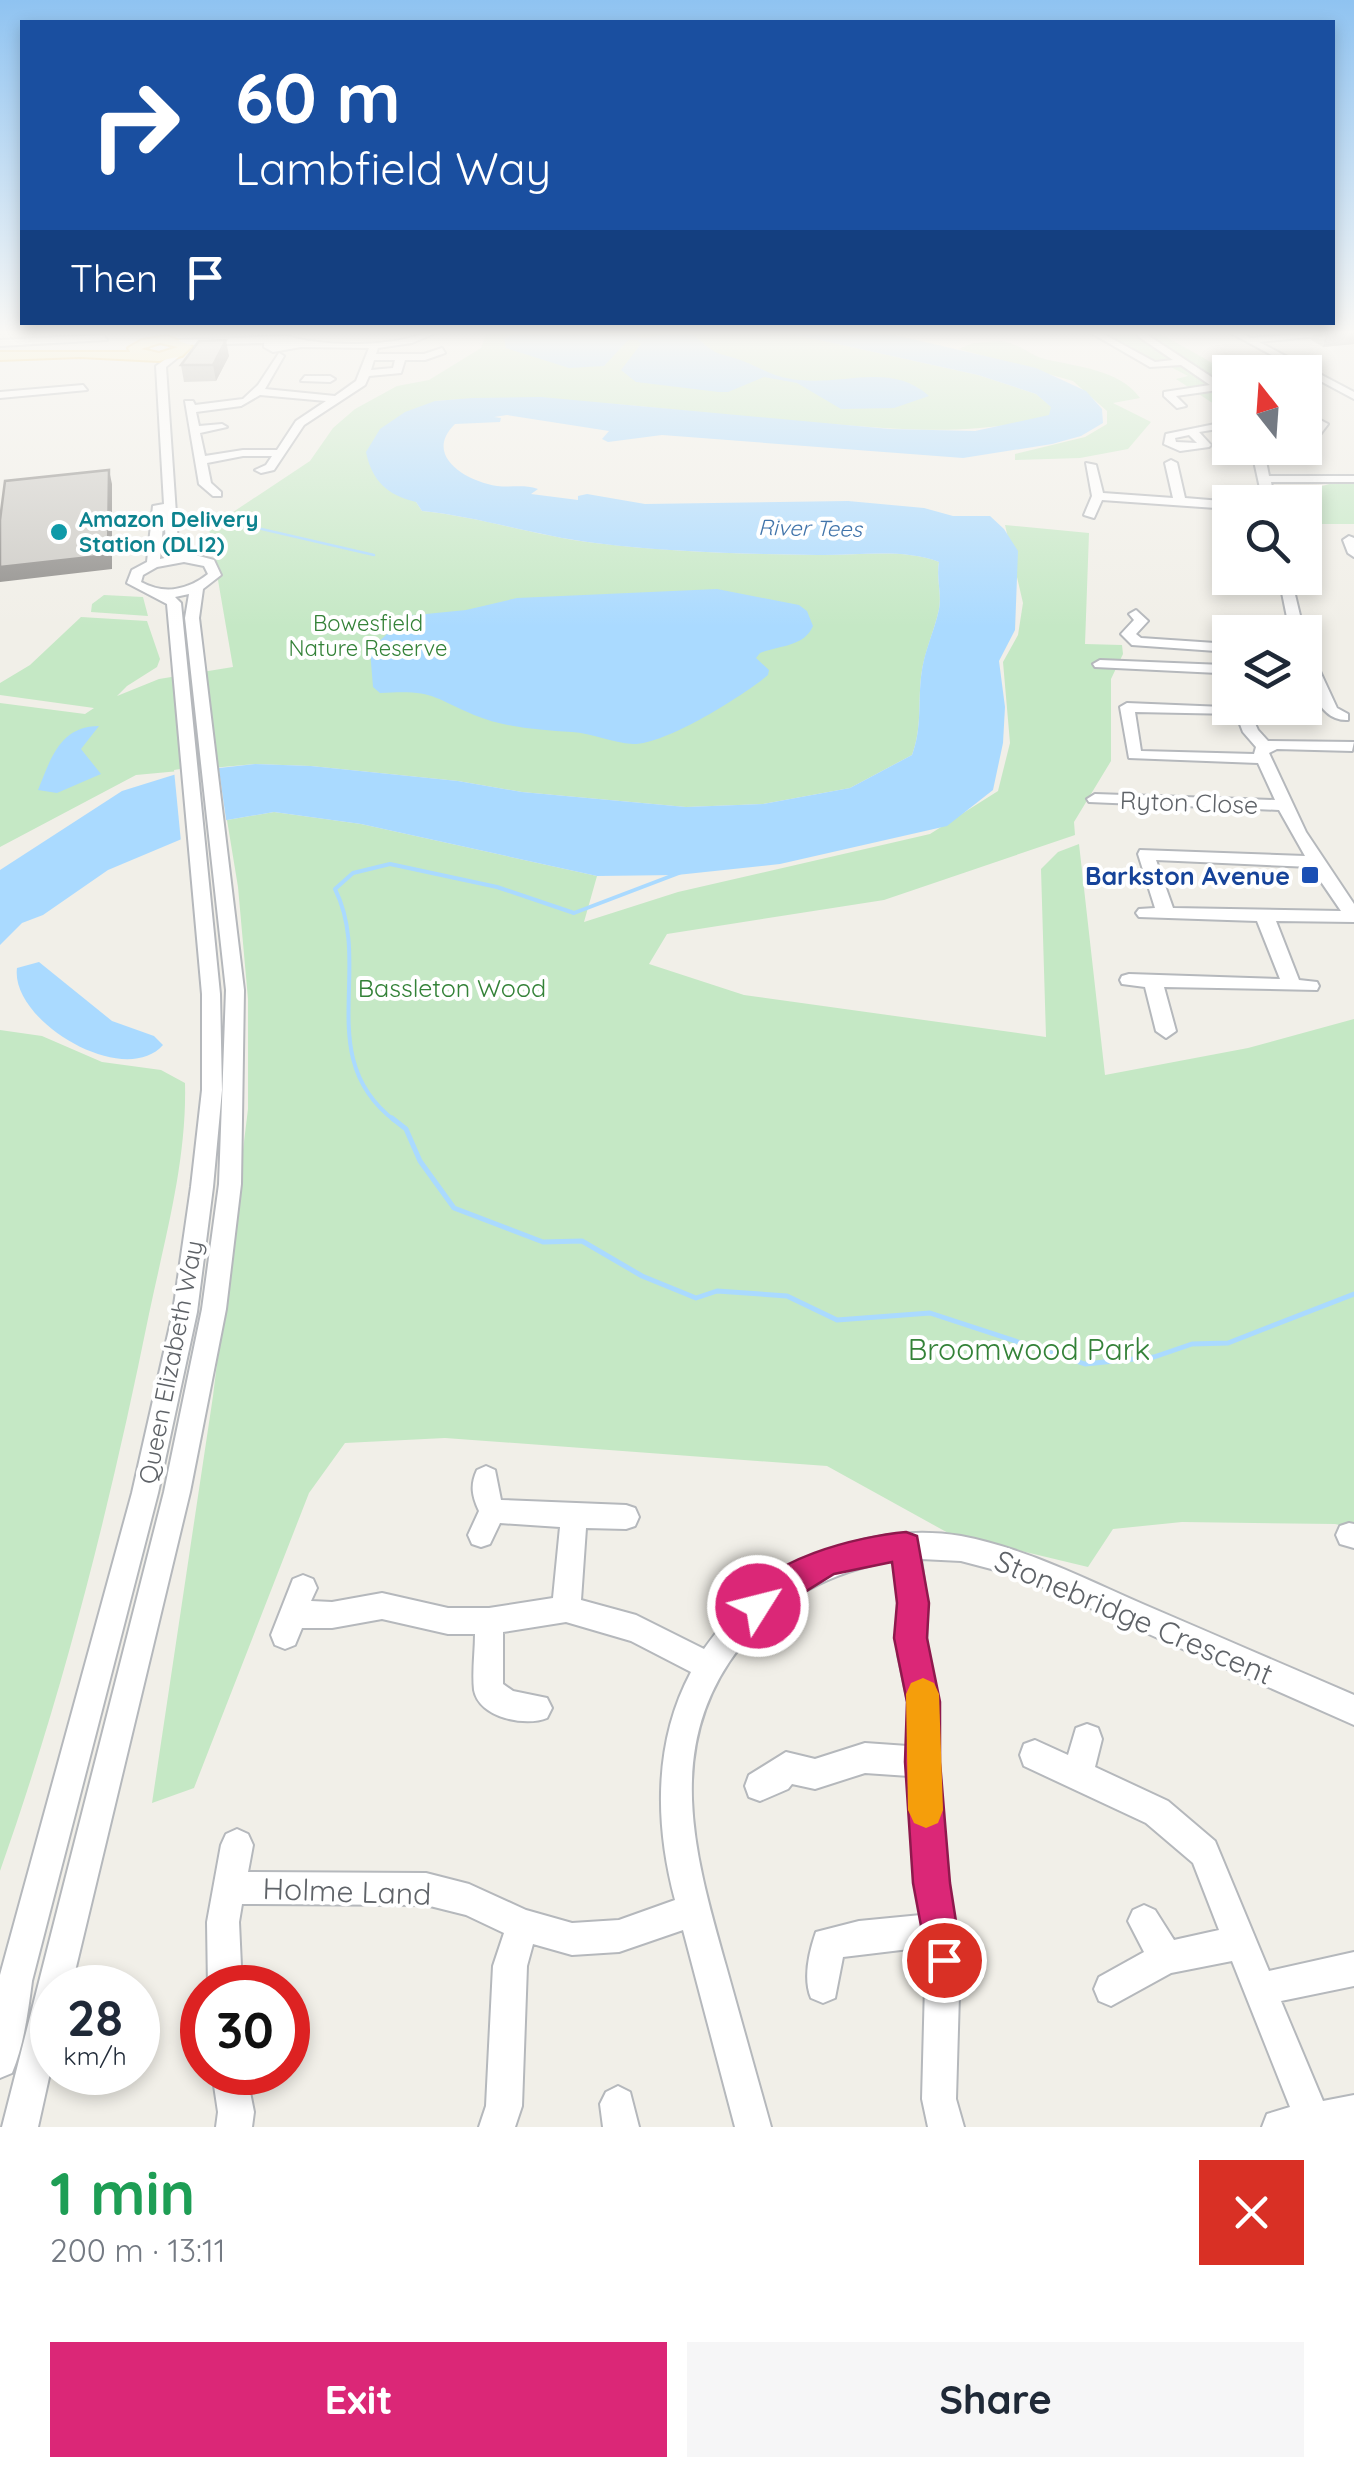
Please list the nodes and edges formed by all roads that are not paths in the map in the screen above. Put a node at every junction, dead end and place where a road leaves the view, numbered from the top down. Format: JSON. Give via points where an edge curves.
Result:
{"nodes":[{"id":1,"x":153,"y":429,"type":"edge"},
{"id":2,"x":165,"y":429,"type":"edge"},
{"id":3,"x":202,"y":429,"type":"edge"},
{"id":4,"x":296,"y":429,"type":"edge"},
{"id":5,"x":1196,"y":429,"type":"edge"},
{"id":6,"x":195,"y":430,"type":"joint"},
{"id":7,"x":1191,"y":430,"type":"dead end"},
{"id":8,"x":282,"y":453,"type":"junction"},
{"id":9,"x":200,"y":461,"type":"junction"},
{"id":10,"x":1171,"y":463,"type":"dead end"},
{"id":11,"x":1090,"y":464,"type":"dead end"},
{"id":12,"x":1261,"y":465,"type":"edge"},
{"id":13,"x":271,"y":469,"type":"dead end"},
{"id":14,"x":1354,"y":478,"type":"edge"},
{"id":15,"x":1264,"y":479,"type":"junction"},
{"id":16,"x":1265,"y":485,"type":"edge"},
{"id":17,"x":220,"y":495,"type":"dead end"},
{"id":18,"x":1098,"y":496,"type":"junction"},
{"id":19,"x":1180,"y":502,"type":"junction"},
{"id":20,"x":1212,"y":504,"type":"edge"},
{"id":21,"x":1090,"y":515,"type":"dead end"},
{"id":22,"x":191,"y":558,"type":"junction"},
{"id":23,"x":152,"y":564,"type":"junction"},
{"id":24,"x":197,"y":588,"type":"junction"},
{"id":25,"x":162,"y":593,"type":"junction"},
{"id":26,"x":1143,"y":619,"type":"dead end"},
{"id":27,"x":1212,"y":647,"type":"edge"},
{"id":28,"x":1100,"y":664,"type":"dead end"},
{"id":29,"x":1212,"y":669,"type":"edge"},
{"id":30,"x":1322,"y":689,"type":"edge"},
{"id":31,"x":1212,"y":708,"type":"edge"},
{"id":32,"x":1348,"y":717,"type":"edge"},
{"id":33,"x":1248,"y":725,"type":"edge"},
{"id":34,"x":1353,"y":748,"type":"edge"},
{"id":35,"x":1264,"y":753,"type":"junction"},
{"id":36,"x":1094,"y":799,"type":"dead end"},
{"id":37,"x":1284,"y":805,"type":"junction"},
{"id":38,"x":211,"y":854,"type":"junction"},
{"id":39,"x":1316,"y":862,"type":"junction"},
{"id":40,"x":1145,"y":913,"type":"dead end"},
{"id":41,"x":1166,"y":914,"type":"junction"},
{"id":42,"x":1354,"y":915,"type":"edge"},
{"id":43,"x":1264,"y":917,"type":"junction"},
{"id":44,"x":1129,"y":980,"type":"dead end"},
{"id":45,"x":1153,"y":980,"type":"junction"},
{"id":46,"x":1166,"y":1030,"type":"dead end"},
{"id":47,"x":486,"y":1478,"type":"dead end"},
{"id":48,"x":574,"y":1516,"type":"junction"},
{"id":49,"x":626,"y":1517,"type":"dead end"},
{"id":50,"x":906,"y":1546,"type":"junction"},
{"id":51,"x":566,"y":1609,"type":"junction"},
{"id":52,"x":293,"y":1613,"type":"dead end"},
{"id":53,"x":489,"y":1621,"type":"junction"},
{"id":54,"x":708,"y":1666,"type":"junction"},
{"id":55,"x":537,"y":1708,"type":"dead end"},
{"id":56,"x":1354,"y":1710,"type":"edge"},
{"id":57,"x":1087,"y":1739,"type":"dead end"},
{"id":58,"x":1035,"y":1755,"type":"dead end"},
{"id":59,"x":922,"y":1762,"type":"junction"},
{"id":60,"x":1078,"y":1775,"type":"junction"},
{"id":61,"x":760,"y":1786,"type":"dead end"},
{"id":62,"x":237,"y":1845,"type":"dead end"},
{"id":63,"x":229,"y":1888,"type":"junction"},
{"id":64,"x":694,"y":1910,"type":"junction"},
{"id":65,"x":1144,"y":1921,"type":"dead end"},
{"id":66,"x":523,"y":1925,"type":"junction"},
{"id":67,"x":939,"y":1930,"type":"junction"},
{"id":68,"x":1242,"y":1942,"type":"junction"},
{"id":69,"x":1166,"y":1958,"type":"junction"},
{"id":70,"x":59,"y":1965,"type":"edge"},
{"id":71,"x":224,"y":1965,"type":"edge"},
{"id":72,"x":1354,"y":1970,"type":"edge"},
{"id":73,"x":15,"y":1981,"type":"junction"},
{"id":74,"x":824,"y":1986,"type":"dead end"},
{"id":75,"x":1111,"y":1989,"type":"dead end"},
{"id":76,"x":1260,"y":1989,"type":"junction"},
{"id":77,"x":0,"y":2013,"type":"edge"},
{"id":78,"x":0,"y":2061,"type":"edge"},
{"id":79,"x":30,"y":2086,"type":"edge"},
{"id":80,"x":233,"y":2095,"type":"edge"},
{"id":81,"x":1354,"y":2113,"type":"edge"},
{"id":82,"x":1296,"y":2124,"type":"edge"},
{"id":83,"x":20,"y":2127,"type":"edge"},
{"id":84,"x":234,"y":2127,"type":"edge"},
{"id":85,"x":497,"y":2127,"type":"edge"},
{"id":86,"x":753,"y":2127,"type":"edge"},
{"id":87,"x":946,"y":2127,"type":"edge"}],
"edges":[{"from":1,"to":23,"type":"street","via":[[159,488]]},
{"from":2,"to":22,"type":"street","via":[[172,544]]},
{"from":3,"to":6,"type":"street"},
{"from":4,"to":8,"type":"street"},
{"from":5,"to":7,"type":"street"},
{"from":6,"to":9,"type":"street"},
{"from":8,"to":9,"type":"street"},
{"from":8,"to":13,"type":"street"},
{"from":9,"to":17,"type":"street","via":[[204,484]]},
{"from":10,"to":19,"type":"street"},
{"from":11,"to":18,"type":"street"},
{"from":12,"to":15,"type":"street"},
{"from":14,"to":15,"type":"street"},
{"from":15,"to":16,"type":"street"},
{"from":18,"to":19,"type":"street"},
{"from":18,"to":21,"type":"street"},
{"from":19,"to":20,"type":"street"},
{"from":22,"to":23,"type":"street"},
{"from":22,"to":24,"type":"street","name":"Queen Elizabeth Way","via":[[215,569]]},
{"from":23,"to":25,"type":"street","name":"Queen Elizabeth Way","via":[[134,583]]},
{"from":24,"to":25,"type":"street"},
{"from":24,"to":38,"type":"street","name":"Queen Elizabeth Way","via":[[192,618]]},
{"from":25,"to":38,"type":"street","name":"Queen Elizabeth Way","via":[[174,603],[188,746]]},
{"from":26,"to":27,"type":"street","via":[[1128,634],[1137,642]]},
{"from":28,"to":29,"type":"street"},
{"from":30,"to":32,"type":"street","via":[[1332,711]]},
{"from":31,"to":35,"type":"street","via":[[1128,707],[1134,755]]},
{"from":32,"to":34,"type":"street","via":[[1340,723]]},
{"from":33,"to":35,"type":"street"},
{"from":34,"to":35,"type":"street"},
{"from":35,"to":37,"type":"street"},
{"from":36,"to":37,"type":"street","name":"Ryton Close"},
{"from":37,"to":39,"type":"street"},
{"from":38,"to":70,"type":"street","name":"Queen Elizabeth Way","via":[[235,990],[230,1184],[214,1309]]},
{"from":38,"to":73,"type":"street","name":"Queen Elizabeth Way","via":[[212,1090],[186,1312],[145,1493]]},
{"from":39,"to":41,"type":"street","via":[[1146,854]]},
{"from":39,"to":42,"type":"street"},
{"from":40,"to":41,"type":"street"},
{"from":41,"to":43,"type":"street"},
{"from":42,"to":43,"type":"street"},
{"from":43,"to":45,"type":"street","via":[[1301,986]]},
{"from":44,"to":45,"type":"street"},
{"from":45,"to":46,"type":"street"},
{"from":47,"to":48,"type":"street","via":[[487,1523]]},
{"from":48,"to":49,"type":"street"},
{"from":48,"to":51,"type":"street"},
{"from":50,"to":54,"type":"street","name":"Stonebridge Crescent","via":[[849,1554],[795,1578],[758,1606]]},
{"from":50,"to":56,"type":"street","name":"Stonebridge Crescent","via":[[962,1549],[1022,1565]]},
{"from":50,"to":59,"type":"street","via":[[910,1638],[923,1702]]},
{"from":51,"to":53,"type":"street"},
{"from":51,"to":54,"type":"street","via":[[636,1629]]},
{"from":52,"to":53,"type":"street","via":[[332,1615],[382,1606],[448,1621]]},
{"from":53,"to":55,"type":"street","via":[[489,1692],[510,1706]]},
{"from":54,"to":64,"type":"street","name":"Stonebridge Crescent","via":[[688,1712],[676,1770],[677,1838]]},
{"from":57,"to":60,"type":"street"},
{"from":58,"to":60,"type":"street"},
{"from":59,"to":61,"type":"street","via":[[854,1760],[815,1774],[786,1767]]},
{"from":59,"to":67,"type":"street"},
{"from":60,"to":68,"type":"street","via":[[1157,1812],[1204,1852]]},
{"from":62,"to":63,"type":"street","name":"Holme Land"},
{"from":63,"to":66,"type":"street","name":"Holme Land","via":[[426,1889]]},
{"from":63,"to":71,"type":"street","name":"Holme Land"},
{"from":64,"to":66,"type":"street","name":"Holme Land","via":[[618,1936],[572,1938]]},
{"from":64,"to":86,"type":"street","name":"Stonebridge Crescent"},
{"from":65,"to":69,"type":"street"},
{"from":66,"to":85,"type":"street","via":[[510,1966],[504,2106]]},
{"from":67,"to":74,"type":"street","via":[[828,1944]]},
{"from":67,"to":87,"type":"street","via":[[945,2015],[939,2099]]},
{"from":68,"to":69,"type":"street"},
{"from":68,"to":76,"type":"street"},
{"from":69,"to":75,"type":"street"},
{"from":72,"to":76,"type":"street"},
{"from":73,"to":77,"type":"street"},
{"from":73,"to":78,"type":"street","name":"Queen Elizabeth Way"},
{"from":76,"to":82,"type":"street"},
{"from":79,"to":83,"type":"street","name":"Queen Elizabeth Way"},
{"from":80,"to":84,"type":"street"},
{"from":81,"to":82,"type":"street"}]}
